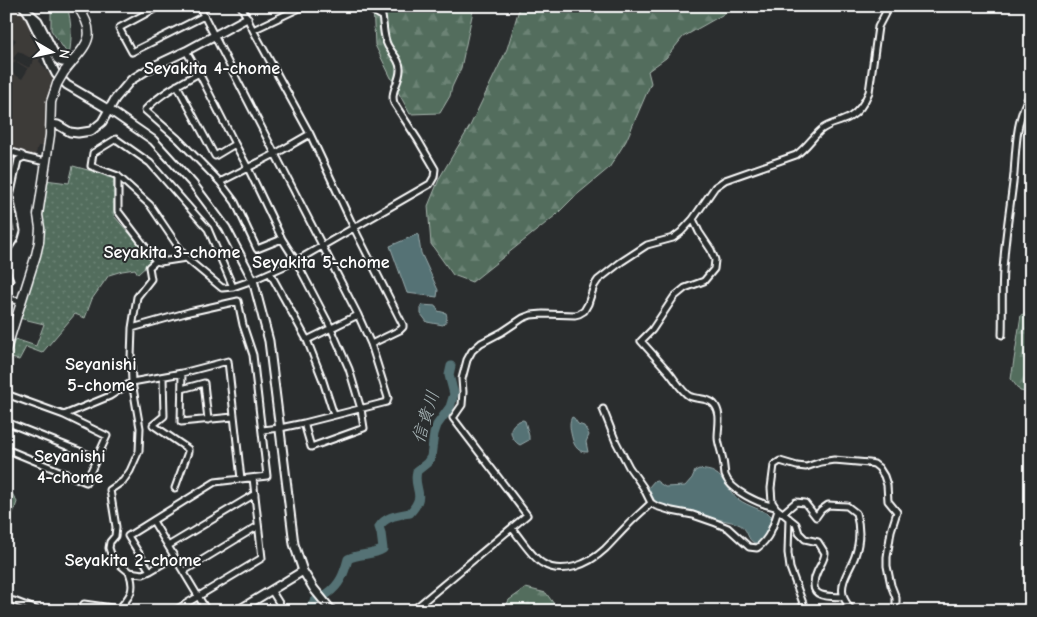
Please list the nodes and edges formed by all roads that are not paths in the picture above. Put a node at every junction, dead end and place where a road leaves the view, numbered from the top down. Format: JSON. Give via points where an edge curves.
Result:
{"nodes":[{"id":1,"x":77,"y":6,"type":"edge"},
{"id":2,"x":160,"y":6,"type":"edge"},
{"id":3,"x":199,"y":6,"type":"edge"},
{"id":4,"x":241,"y":6,"type":"edge"},
{"id":5,"x":304,"y":6,"type":"edge"},
{"id":6,"x":368,"y":6,"type":"edge"},
{"id":7,"x":889,"y":6,"type":"edge"},
{"id":8,"x":26,"y":9,"type":"edge"},
{"id":9,"x":204,"y":16,"type":"junction"},
{"id":10,"x":247,"y":18,"type":"junction"},
{"id":11,"x":253,"y":30,"type":"junction"},
{"id":12,"x":215,"y":35,"type":"junction"},
{"id":13,"x":186,"y":51,"type":"junction"},
{"id":14,"x":74,"y":60,"type":"junction"},
{"id":15,"x":199,"y":72,"type":"junction"},
{"id":16,"x":177,"y":85,"type":"junction"},
{"id":17,"x":1031,"y":92,"type":"edge"},
{"id":18,"x":108,"y":109,"type":"junction"},
{"id":19,"x":51,"y":124,"type":"junction"},
{"id":20,"x":310,"y":134,"type":"junction"},
{"id":21,"x":235,"y":144,"type":"junction"},
{"id":22,"x":275,"y":154,"type":"junction"},
{"id":23,"x":24,"y":157,"type":"junction"},
{"id":24,"x":45,"y":162,"type":"junction"},
{"id":25,"x":6,"y":163,"type":"edge"},
{"id":26,"x":248,"y":168,"type":"junction"},
{"id":27,"x":118,"y":176,"type":"junction"},
{"id":28,"x":220,"y":182,"type":"junction"},
{"id":29,"x":693,"y":219,"type":"junction"},
{"id":30,"x":354,"y":228,"type":"junction"},
{"id":31,"x":6,"y":233,"type":"edge"},
{"id":32,"x":16,"y":234,"type":"junction"},
{"id":33,"x":282,"y":239,"type":"junction"},
{"id":34,"x":322,"y":246,"type":"junction"},
{"id":35,"x":6,"y":252,"type":"edge"},
{"id":36,"x":186,"y":258,"type":"junction"},
{"id":37,"x":156,"y":260,"type":"junction"},
{"id":38,"x":296,"y":261,"type":"junction"},
{"id":39,"x":6,"y":271,"type":"edge"},
{"id":40,"x":270,"y":273,"type":"junction"},
{"id":41,"x":253,"y":280,"type":"junction"},
{"id":42,"x":6,"y":283,"type":"edge"},
{"id":43,"x":233,"y":287,"type":"junction"},
{"id":44,"x":6,"y":299,"type":"edge"},
{"id":45,"x":21,"y":301,"type":"junction"},
{"id":46,"x":358,"y":315,"type":"junction"},
{"id":47,"x":132,"y":328,"type":"junction"},
{"id":48,"x":331,"y":328,"type":"junction"},
{"id":49,"x":1002,"y":335,"type":"dead end"},
{"id":50,"x":307,"y":340,"type":"junction"},
{"id":51,"x":371,"y":344,"type":"junction"},
{"id":52,"x":6,"y":350,"type":"edge"},
{"id":53,"x":182,"y":373,"type":"junction"},
{"id":54,"x":163,"y":377,"type":"junction"},
{"id":55,"x":132,"y":382,"type":"junction"},
{"id":56,"x":182,"y":389,"type":"junction"},
{"id":57,"x":6,"y":394,"type":"edge"},
{"id":58,"x":361,"y":409,"type":"junction"},
{"id":59,"x":603,"y":409,"type":"dead end"},
{"id":60,"x":64,"y":414,"type":"junction"},
{"id":61,"x":334,"y":415,"type":"junction"},
{"id":62,"x":233,"y":416,"type":"junction"},
{"id":63,"x":208,"y":420,"type":"junction"},
{"id":64,"x":6,"y":422,"type":"edge"},
{"id":65,"x":304,"y":424,"type":"junction"},
{"id":66,"x":280,"y":428,"type":"junction"},
{"id":67,"x":262,"y":430,"type":"junction"},
{"id":68,"x":6,"y":449,"type":"edge"},
{"id":69,"x":97,"y":458,"type":"junction"},
{"id":70,"x":253,"y":478,"type":"junction"},
{"id":71,"x":241,"y":479,"type":"junction"},
{"id":72,"x":175,"y":488,"type":"dead end"},
{"id":73,"x":255,"y":494,"type":"junction"},
{"id":74,"x":651,"y":503,"type":"junction"},
{"id":75,"x":779,"y":510,"type":"junction"},
{"id":76,"x":789,"y":518,"type":"junction"},
{"id":77,"x":153,"y":521,"type":"junction"},
{"id":78,"x":258,"y":526,"type":"junction"},
{"id":79,"x":512,"y":528,"type":"junction"},
{"id":80,"x":168,"y":546,"type":"junction"},
{"id":81,"x":174,"y":556,"type":"junction"},
{"id":82,"x":150,"y":571,"type":"junction"},
{"id":83,"x":184,"y":571,"type":"junction"},
{"id":84,"x":303,"y":571,"type":"junction"},
{"id":85,"x":129,"y":572,"type":"junction"},
{"id":86,"x":271,"y":590,"type":"junction"},
{"id":87,"x":199,"y":596,"type":"junction"},
{"id":88,"x":844,"y":597,"type":"junction"},
{"id":89,"x":6,"y":600,"type":"edge"},
{"id":90,"x":40,"y":611,"type":"edge"},
{"id":91,"x":79,"y":611,"type":"edge"},
{"id":92,"x":174,"y":611,"type":"edge"},
{"id":93,"x":207,"y":611,"type":"edge"},
{"id":94,"x":237,"y":611,"type":"edge"},
{"id":95,"x":284,"y":611,"type":"edge"},
{"id":96,"x":332,"y":611,"type":"edge"},
{"id":97,"x":412,"y":611,"type":"edge"},
{"id":98,"x":807,"y":611,"type":"edge"},
{"id":99,"x":852,"y":611,"type":"edge"},
{"id":100,"x":896,"y":611,"type":"edge"}],
"edges":[{"from":1,"to":14,"type":"main road","via":[[89,30],[85,46]]},
{"from":2,"to":9,"type":"street","via":[[119,28],[132,52]]},
{"from":3,"to":9,"type":"street"},
{"from":4,"to":10,"type":"street"},
{"from":5,"to":11,"type":"street"},
{"from":6,"to":30,"type":"street","via":[[382,16],[386,44],[401,68],[392,99],[434,169],[434,177],[430,184]]},
{"from":7,"to":29,"type":"street","via":[[878,28],[869,92],[857,111],[820,130],[796,155],[725,180],[714,187]]},
{"from":8,"to":14,"type":"street","via":[[38,21],[57,59],[66,63]]},
{"from":8,"to":18,"type":"street","via":[[56,74],[67,85]]},
{"from":9,"to":12,"type":"street"},
{"from":10,"to":11,"type":"street"},
{"from":10,"to":12,"type":"street"},
{"from":11,"to":20,"type":"street"},
{"from":12,"to":13,"type":"street"},
{"from":12,"to":22,"type":"street"},
{"from":13,"to":15,"type":"street"},
{"from":13,"to":18,"type":"street","via":[[131,80]]},
{"from":14,"to":19,"type":"main road","bridge":true,"via":[[53,93]]},
{"from":15,"to":16,"type":"street"},
{"from":15,"to":21,"type":"street"},
{"from":16,"to":21,"type":"street","via":[[215,156]]},
{"from":16,"to":28,"type":"street","via":[[145,110],[178,138]]},
{"from":17,"to":49,"type":"street","via":[[1020,118],[1015,147],[1004,258]]},
{"from":18,"to":19,"type":"street","via":[[102,122],[85,133],[70,132]]},
{"from":18,"to":41,"type":"street","via":[[153,140],[193,184],[226,228]]},
{"from":19,"to":24,"type":"main road"},
{"from":20,"to":22,"type":"street"},
{"from":20,"to":30,"type":"street"},
{"from":21,"to":26,"type":"street"},
{"from":22,"to":26,"type":"street"},
{"from":22,"to":34,"type":"street"},
{"from":23,"to":24,"type":"street"},
{"from":23,"to":25,"type":"street","via":[[12,152]]},
{"from":23,"to":32,"type":"street","via":[[18,160],[10,197]]},
{"from":24,"to":45,"type":"main road","via":[[38,215],[39,242]]},
{"from":26,"to":28,"type":"street"},
{"from":26,"to":33,"type":"street"},
{"from":27,"to":36,"type":"street","via":[[150,205]]},
{"from":27,"to":37,"type":"street","via":[[118,211]]},
{"from":27,"to":43,"type":"street","via":[[91,166],[94,153],[116,139],[150,164],[208,229]]},
{"from":28,"to":33,"type":"street","via":[[235,202],[257,248]]},
{"from":29,"to":75,"type":"street","via":[[711,250],[714,269],[704,281],[685,288],[674,297],[652,330],[640,341],[689,396],[707,399],[716,405],[718,445],[730,484],[747,497]]},
{"from":29,"to":79,"type":"street","via":[[673,238],[647,245],[598,280],[584,311],[575,315],[531,315],[472,351],[462,379],[462,404],[452,418],[528,515]]},
{"from":30,"to":34,"type":"street"},
{"from":30,"to":51,"type":"street","via":[[404,326]]},
{"from":31,"to":32,"type":"street"},
{"from":32,"to":35,"type":"street"},
{"from":33,"to":38,"type":"street"},
{"from":34,"to":38,"type":"street"},
{"from":34,"to":46,"type":"street"},
{"from":36,"to":37,"type":"street"},
{"from":36,"to":43,"type":"street","via":[[222,288]]},
{"from":37,"to":47,"type":"street","via":[[149,267],[151,279],[138,297]]},
{"from":38,"to":40,"type":"street"},
{"from":38,"to":48,"type":"street"},
{"from":39,"to":42,"type":"street","via":[[10,280]]},
{"from":40,"to":41,"type":"street"},
{"from":40,"to":50,"type":"street"},
{"from":41,"to":43,"type":"street"},
{"from":41,"to":66,"type":"street","via":[[269,341]]},
{"from":44,"to":45,"type":"street"},
{"from":45,"to":52,"type":"main road"},
{"from":46,"to":48,"type":"street"},
{"from":46,"to":51,"type":"street"},
{"from":47,"to":55,"type":"street"},
{"from":47,"to":67,"type":"street","via":[[238,300],[253,355]]},
{"from":48,"to":50,"type":"street"},
{"from":48,"to":58,"type":"street","via":[[349,369]]},
{"from":50,"to":61,"type":"street"},
{"from":51,"to":58,"type":"street","via":[[388,400]]},
{"from":53,"to":54,"type":"street"},
{"from":53,"to":56,"type":"street"},
{"from":53,"to":62,"type":"street","via":[[228,360]]},
{"from":54,"to":55,"type":"street"},
{"from":54,"to":72,"type":"street","via":[[164,416],[153,425],[188,449]]},
{"from":55,"to":60,"type":"street","via":[[110,396]]},
{"from":55,"to":85,"type":"street","via":[[140,428],[139,451],[123,481],[110,490],[116,527],[109,548],[116,562]]},
{"from":56,"to":63,"type":"street","via":[[204,383]]},
{"from":56,"to":63,"type":"street","via":[[181,422]]},
{"from":57,"to":60,"type":"street"},
{"from":58,"to":61,"type":"street"},
{"from":58,"to":65,"type":"street","via":[[364,428],[311,446]]},
{"from":59,"to":74,"type":"street","via":[[616,442]]},
{"from":60,"to":69,"type":"street","via":[[107,436]]},
{"from":61,"to":65,"type":"street"},
{"from":62,"to":63,"type":"street"},
{"from":62,"to":71,"type":"street"},
{"from":64,"to":69,"type":"street"},
{"from":65,"to":66,"type":"street"},
{"from":66,"to":67,"type":"street"},
{"from":66,"to":84,"type":"street","via":[[294,544]]},
{"from":67,"to":70,"type":"street","via":[[267,476]]},
{"from":68,"to":69,"type":"street","via":[[86,482]]},
{"from":70,"to":71,"type":"street"},
{"from":70,"to":73,"type":"street"},
{"from":71,"to":77,"type":"street","via":[[214,482]]},
{"from":73,"to":78,"type":"street"},
{"from":73,"to":80,"type":"street"},
{"from":74,"to":75,"type":"street","via":[[716,522],[749,547],[757,548],[771,530]]},
{"from":74,"to":79,"type":"street","via":[[604,550],[571,568],[548,567],[539,561]]},
{"from":75,"to":76,"type":"street"},
{"from":75,"to":88,"type":"street","via":[[796,502],[805,504],[816,517],[828,505],[847,506],[856,513],[859,534],[855,555],[844,581]]},
{"from":75,"to":100,"type":"street","via":[[772,502],[771,488],[774,464],[780,461],[806,467],[834,460],[869,463],[879,468],[887,485],[888,501],[897,512],[887,557]]},
{"from":76,"to":88,"type":"street","via":[[806,539],[818,542],[824,553],[815,575],[815,590],[820,595]]},
{"from":76,"to":98,"type":"street","via":[[790,568]]},
{"from":77,"to":80,"type":"street"},
{"from":77,"to":82,"type":"street","via":[[128,536]]},
{"from":78,"to":83,"type":"street"},
{"from":78,"to":87,"type":"street","via":[[262,558]]},
{"from":79,"to":97,"type":"street"},
{"from":80,"to":81,"type":"street"},
{"from":81,"to":82,"type":"street"},
{"from":81,"to":83,"type":"street"},
{"from":82,"to":85,"type":"street","via":[[143,574]]},
{"from":83,"to":87,"type":"street"},
{"from":84,"to":86,"type":"street"},
{"from":84,"to":96,"type":"street"},
{"from":85,"to":91,"type":"street","via":[[133,583],[131,592],[119,609],[84,604]]},
{"from":86,"to":94,"type":"street"},
{"from":86,"to":95,"type":"street"},
{"from":87,"to":92,"type":"street"},
{"from":87,"to":93,"type":"street"},
{"from":88,"to":99,"type":"street"},
{"from":89,"to":90,"type":"street"}]}
